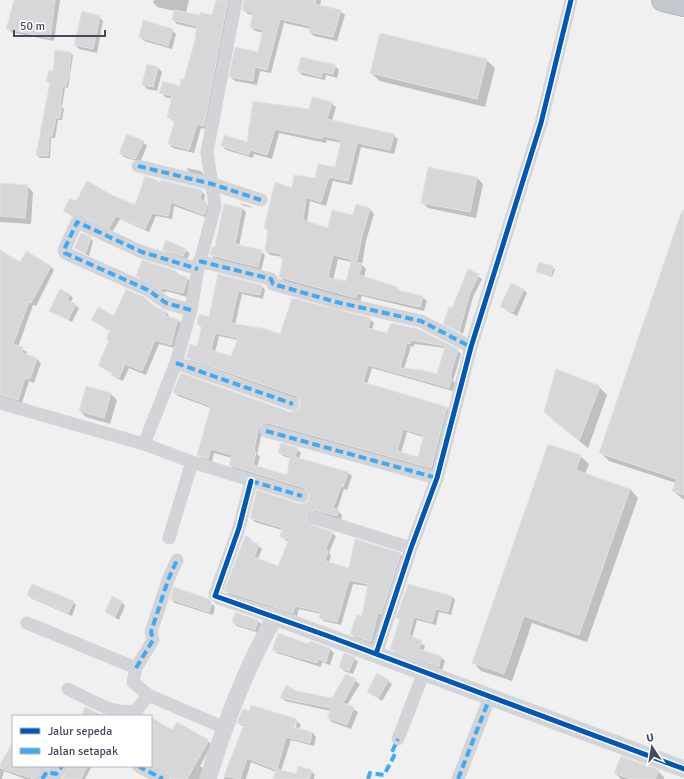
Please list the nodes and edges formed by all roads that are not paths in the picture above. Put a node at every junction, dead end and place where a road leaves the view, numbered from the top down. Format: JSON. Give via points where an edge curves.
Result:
{"nodes":[{"id":1,"x":236,"y":0,"type":"edge"},
{"id":2,"x":571,"y":0,"type":"edge"},
{"id":3,"x":663,"y":0,"type":"edge"},
{"id":4,"x":684,"y":5,"type":"edge"},
{"id":5,"x":138,"y":166,"type":"dead end"},
{"id":6,"x":212,"y":184,"type":"junction"},
{"id":7,"x":261,"y":200,"type":"dead end"},
{"id":8,"x":199,"y":265,"type":"junction"},
{"id":9,"x":191,"y":310,"type":"junction"},
{"id":10,"x":471,"y":347,"type":"junction"},
{"id":11,"x":176,"y":363,"type":"junction"},
{"id":12,"x":0,"y":403,"type":"edge"},
{"id":13,"x":293,"y":404,"type":"dead end"},
{"id":14,"x":266,"y":431,"type":"dead end"},
{"id":15,"x":144,"y":444,"type":"junction"},
{"id":16,"x":192,"y":462,"type":"junction"},
{"id":17,"x":437,"y":478,"type":"junction"},
{"id":18,"x":251,"y":481,"type":"junction"},
{"id":19,"x":302,"y":496,"type":"dead end"},
{"id":20,"x":315,"y":518,"type":"dead end"},
{"id":21,"x":169,"y":538,"type":"dead end"},
{"id":22,"x":411,"y":548,"type":"junction"},
{"id":23,"x":177,"y":560,"type":"dead end"},
{"id":24,"x":275,"y":617,"type":"junction"},
{"id":25,"x":27,"y":623,"type":"dead end"},
{"id":26,"x":376,"y":654,"type":"junction"},
{"id":27,"x":136,"y":668,"type":"junction"},
{"id":28,"x":424,"y":672,"type":"junction"},
{"id":29,"x":68,"y":690,"type":"dead end"},
{"id":30,"x":148,"y":695,"type":"junction"},
{"id":31,"x":490,"y":697,"type":"junction"},
{"id":32,"x":225,"y":728,"type":"junction"},
{"id":33,"x":398,"y":739,"type":"dead end"},
{"id":34,"x":61,"y":767,"type":"edge"},
{"id":35,"x":140,"y":767,"type":"edge"},
{"id":36,"x":684,"y":769,"type":"edge"},
{"id":37,"x":42,"y":779,"type":"edge"},
{"id":38,"x":164,"y":779,"type":"edge"},
{"id":39,"x":208,"y":779,"type":"edge"},
{"id":40,"x":458,"y":779,"type":"edge"}],
"edges":[{"from":1,"to":6,"type":"street","via":[[207,152]]},
{"from":2,"to":10,"type":"street","via":[[541,123]]},
{"from":3,"to":4,"type":"highway"},
{"from":5,"to":6,"type":"street"},
{"from":6,"to":7,"type":"street"},
{"from":6,"to":8,"type":"street","via":[[215,206]]},
{"from":8,"to":9,"type":"street"},
{"from":8,"to":9,"type":"street","via":[[142,252],[77,222],[64,250],[65,253],[148,290],[166,303]]},
{"from":8,"to":10,"type":"street","via":[[271,279],[274,284],[336,302],[421,321]]},
{"from":9,"to":11,"type":"street"},
{"from":10,"to":17,"type":"street"},
{"from":11,"to":13,"type":"street"},
{"from":11,"to":15,"type":"street"},
{"from":12,"to":15,"type":"street"},
{"from":14,"to":17,"type":"street"},
{"from":15,"to":16,"type":"street"},
{"from":16,"to":18,"type":"street"},
{"from":16,"to":21,"type":"street"},
{"from":17,"to":22,"type":"street"},
{"from":18,"to":19,"type":"street"},
{"from":18,"to":24,"type":"street","via":[[239,528],[215,594],[219,598]]},
{"from":20,"to":22,"type":"street"},
{"from":22,"to":26,"type":"street"},
{"from":23,"to":27,"type":"street","via":[[151,632],[153,640]]},
{"from":24,"to":26,"type":"street"},
{"from":24,"to":32,"type":"street","via":[[251,663]]},
{"from":25,"to":27,"type":"street"},
{"from":26,"to":28,"type":"street"},
{"from":27,"to":30,"type":"street","via":[[133,682]]},
{"from":28,"to":31,"type":"street"},
{"from":28,"to":33,"type":"street"},
{"from":29,"to":30,"type":"street","via":[[102,706],[127,713],[136,711]]},
{"from":30,"to":32,"type":"street"},
{"from":31,"to":36,"type":"street"},
{"from":31,"to":40,"type":"street"},
{"from":32,"to":39,"type":"street"},
{"from":34,"to":37,"type":"street","via":[[56,774],[47,772]]},
{"from":35,"to":38,"type":"street"}]}
